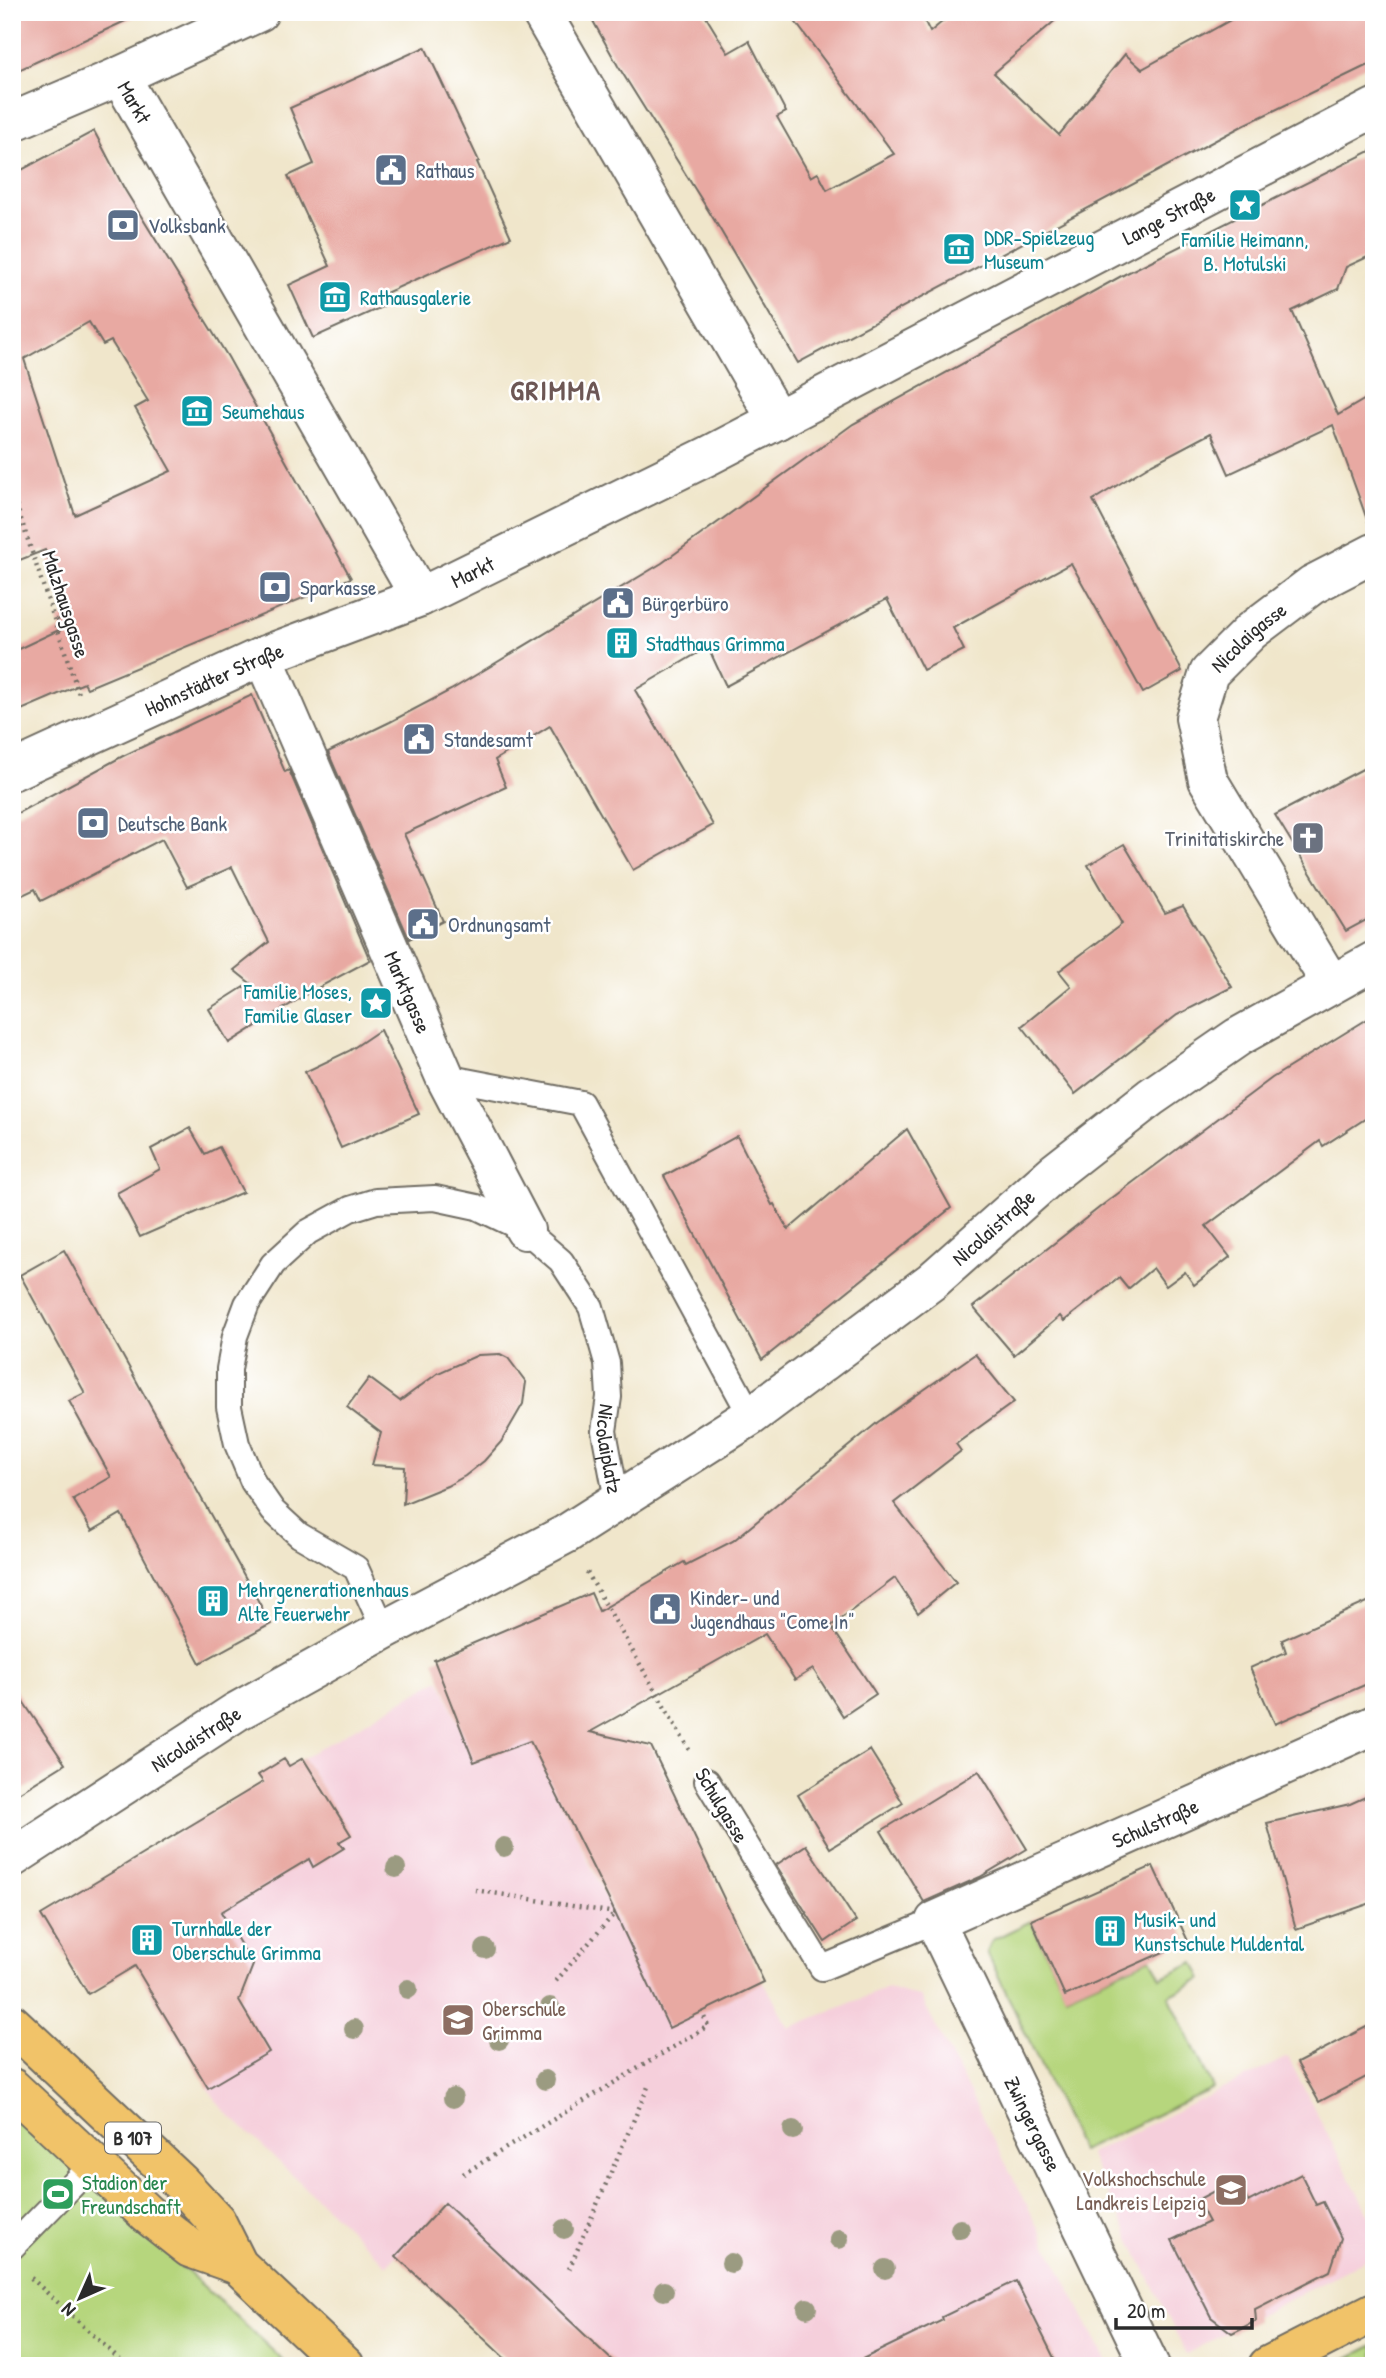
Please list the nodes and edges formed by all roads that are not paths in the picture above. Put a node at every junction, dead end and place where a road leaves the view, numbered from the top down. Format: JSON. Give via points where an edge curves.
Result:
{"nodes":[{"id":1,"x":259,"y":12,"type":"edge"},
{"id":2,"x":541,"y":12,"type":"edge"},
{"id":3,"x":120,"y":76,"type":"junction"},
{"id":4,"x":1374,"y":108,"type":"edge"},
{"id":5,"x":12,"y":122,"type":"edge"},
{"id":6,"x":777,"y":420,"type":"junction"},
{"id":7,"x":1374,"y":553,"type":"edge"},
{"id":8,"x":420,"y":597,"type":"junction"},
{"id":9,"x":262,"y":656,"type":"junction"},
{"id":10,"x":12,"y":771,"type":"edge"},
{"id":11,"x":1374,"y":961,"type":"edge"},
{"id":12,"x":1331,"y":984,"type":"junction"},
{"id":13,"x":444,"y":1077,"type":"junction"},
{"id":14,"x":525,"y":1230,"type":"junction"},
{"id":15,"x":751,"y":1416,"type":"junction"},
{"id":16,"x":617,"y":1500,"type":"junction"},
{"id":17,"x":384,"y":1630,"type":"junction"},
{"id":18,"x":1374,"y":1725,"type":"edge"},
{"id":19,"x":707,"y":1781,"type":"road end"},
{"id":20,"x":12,"y":1858,"type":"edge"},
{"id":21,"x":935,"y":1921,"type":"junction"},
{"id":22,"x":12,"y":2024,"type":"edge"},
{"id":23,"x":12,"y":2088,"type":"edge"},
{"id":24,"x":93,"y":2164,"type":"junction"},
{"id":25,"x":17,"y":2258,"type":"edge"},
{"id":26,"x":238,"y":2265,"type":"junction"},
{"id":27,"x":1374,"y":2312,"type":"edge"},
{"id":28,"x":345,"y":2366,"type":"edge"},
{"id":29,"x":1150,"y":2366,"type":"edge"},
{"id":30,"x":1268,"y":2366,"type":"edge"}],
"edges":[{"from":1,"to":3,"type":"street","name":"Markt"},
{"from":2,"to":6,"type":"street"},
{"from":3,"to":5,"type":"street"},
{"from":3,"to":8,"type":"street","name":"Markt"},
{"from":4,"to":6,"type":"street","name":"Lange Straße"},
{"from":6,"to":8,"type":"street","name":"Markt"},
{"from":7,"to":12,"type":"street","name":"Nicolaigasse","via":[[1312,585],[1251,631],[1209,673],[1195,718],[1208,780]]},
{"from":8,"to":9,"type":"street","name":"Hohnstädter Straße"},
{"from":9,"to":10,"type":"street","name":"Hohnstädter Straße"},
{"from":9,"to":13,"type":"street","name":"Marktgasse"},
{"from":11,"to":12,"type":"street","name":"Nicolaistraße"},
{"from":12,"to":15,"type":"street","name":"Nicolaistraße","via":[[1238,1037],[1151,1097],[1055,1172],[932,1281]]},
{"from":13,"to":14,"type":"street","name":"Marktgasse"},
{"from":13,"to":15,"type":"lane","via":[[580,1103]]},
{"from":14,"to":16,"type":"lane","name":"Nicolaiplatz","via":[[561,1261],[591,1307],[607,1363],[604,1431]]},
{"from":14,"to":17,"type":"lane","name":"Nicolaiplatz","via":[[477,1207],[435,1198],[376,1202],[350,1209],[308,1232],[273,1264],[247,1304],[235,1336],[229,1408],[253,1482],[273,1511],[299,1535],[356,1568]]},
{"from":15,"to":16,"type":"street","name":"Nicolaistraße"},
{"from":16,"to":17,"type":"street","name":"Nicolaiplatz","via":[[565,1534]]},
{"from":17,"to":20,"type":"street","name":"Nicolaistraße","via":[[236,1712]]},
{"from":18,"to":21,"type":"street","name":"Schulstraße"},
{"from":19,"to":21,"type":"lane","name":"Schulgasse","via":[[822,1968]]},
{"from":21,"to":29,"type":"street","name":"Zwingergasse"},
{"from":22,"to":26,"type":"main road","number":"B 107","via":[[180,2182],[216,2221]]},
{"from":23,"to":24,"type":"main road","number":"B 107"},
{"from":24,"to":25,"type":"lane"},
{"from":24,"to":26,"type":"main road","number":"B 107","via":[[190,2248]]},
{"from":26,"to":28,"type":"main road","number":"B 107"},
{"from":27,"to":30,"type":"main road"}]}
